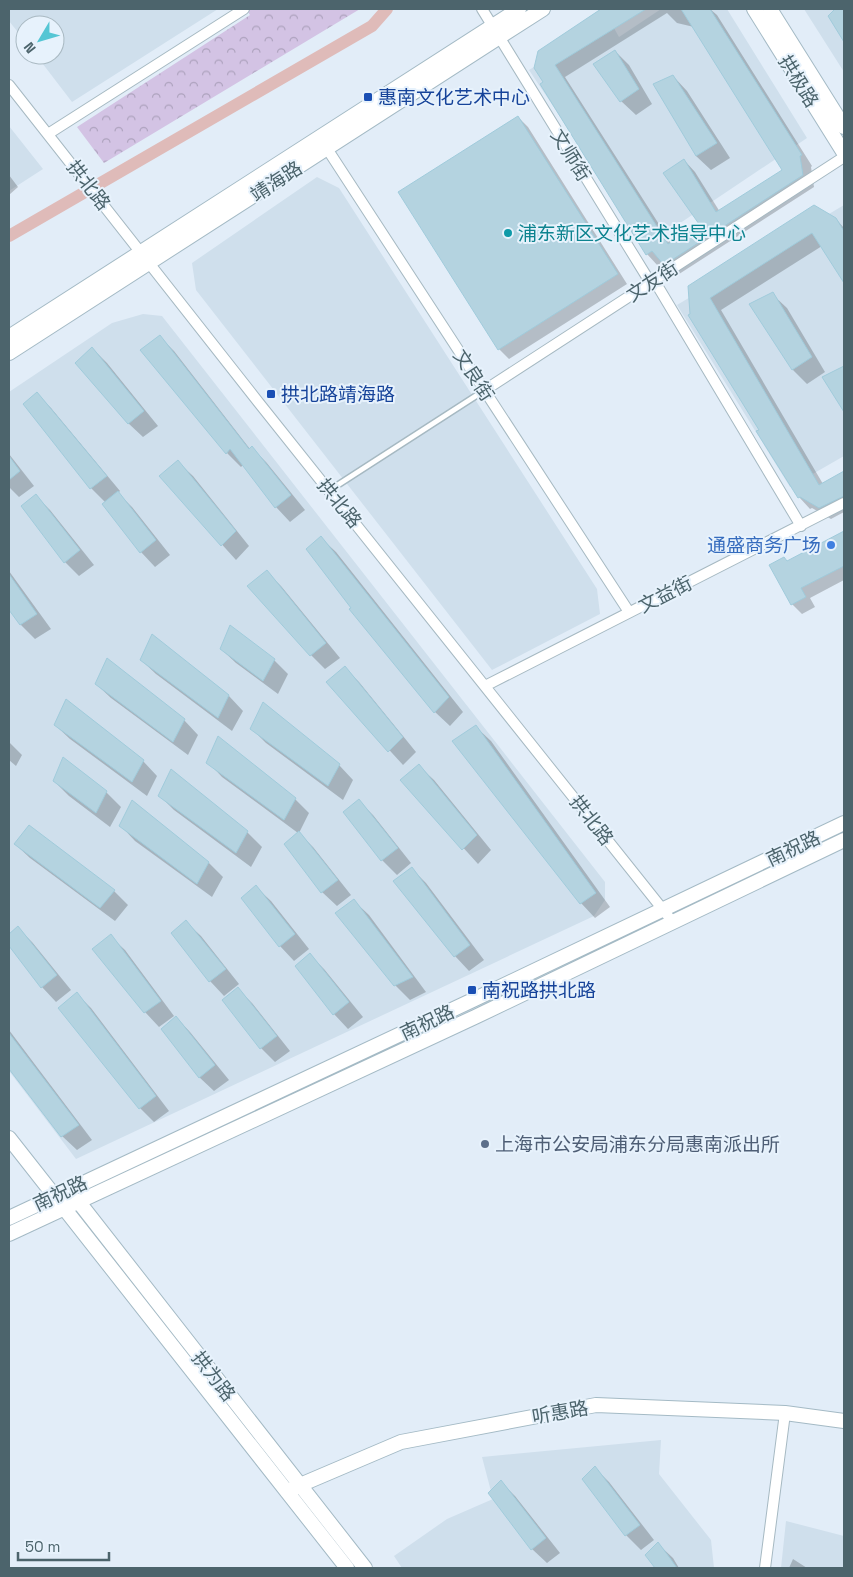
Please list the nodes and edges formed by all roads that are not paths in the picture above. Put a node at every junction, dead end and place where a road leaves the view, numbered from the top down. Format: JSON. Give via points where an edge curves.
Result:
{"nodes":[{"id":1,"x":482,"y":9,"type":"edge"},
{"id":2,"x":519,"y":9,"type":"edge"},
{"id":3,"x":543,"y":9,"type":"edge"},
{"id":4,"x":754,"y":9,"type":"edge"},
{"id":5,"x":770,"y":9,"type":"edge"},
{"id":6,"x":241,"y":10,"type":"edge"},
{"id":7,"x":495,"y":32,"type":"junction"},
{"id":8,"x":9,"y":85,"type":"edge"},
{"id":9,"x":844,"y":127,"type":"edge"},
{"id":10,"x":48,"y":134,"type":"junction"},
{"id":11,"x":324,"y":142,"type":"junction"},
{"id":12,"x":844,"y":155,"type":"edge"},
{"id":13,"x":145,"y":257,"type":"junction"},
{"id":14,"x":652,"y":281,"type":"junction"},
{"id":15,"x":9,"y":337,"type":"edge"},
{"id":16,"x":9,"y":353,"type":"edge"},
{"id":17,"x":485,"y":390,"type":"junction"},
{"id":18,"x":330,"y":490,"type":"junction"},
{"id":19,"x":844,"y":503,"type":"edge"},
{"id":20,"x":801,"y":526,"type":"junction"},
{"id":21,"x":629,"y":612,"type":"junction"},
{"id":22,"x":485,"y":686,"type":"junction"},
{"id":23,"x":844,"y":823,"type":"edge"},
{"id":24,"x":844,"y":840,"type":"edge"},
{"id":25,"x":662,"y":909,"type":"junction"},
{"id":26,"x":672,"y":921,"type":"junction"},
{"id":27,"x":9,"y":1138,"type":"edge"},
{"id":28,"x":55,"y":1196,"type":"junction"},
{"id":29,"x":78,"y":1201,"type":"junction"},
{"id":30,"x":64,"y":1208,"type":"junction"},
{"id":31,"x":9,"y":1218,"type":"edge"},
{"id":32,"x":9,"y":1234,"type":"edge"},
{"id":33,"x":785,"y":1413,"type":"junction"},
{"id":34,"x":844,"y":1421,"type":"edge"},
{"id":35,"x":300,"y":1485,"type":"junction"},
{"id":36,"x":287,"y":1492,"type":"junction"},
{"id":37,"x":346,"y":1568,"type":"edge"},
{"id":38,"x":365,"y":1568,"type":"edge"},
{"id":39,"x":765,"y":1568,"type":"edge"}],
"edges":[{"from":1,"to":7,"type":"street","name":"文师街"},
{"from":2,"to":7,"type":"main road","name":"靖海路"},
{"from":3,"to":7,"type":"main road","name":"靖海路"},
{"from":4,"to":12,"type":"main road","name":"拱极路"},
{"from":5,"to":9,"type":"main road","name":"拱极路"},
{"from":6,"to":10,"type":"street"},
{"from":7,"to":11,"type":"main road","name":"靖海路"},
{"from":7,"to":14,"type":"street","name":"文师街"},
{"from":8,"to":10,"type":"street","name":"拱北路"},
{"from":10,"to":13,"type":"street","name":"拱北路"},
{"from":11,"to":13,"type":"main road","name":"靖海路"},
{"from":11,"to":17,"type":"street","name":"文良街"},
{"from":12,"to":14,"type":"street","name":"文友街"},
{"from":13,"to":15,"type":"main road","name":"靖海路"},
{"from":13,"to":16,"type":"main road","name":"靖海路"},
{"from":13,"to":18,"type":"street","name":"拱北路"},
{"from":14,"to":17,"type":"street","name":"文友街"},
{"from":14,"to":20,"type":"street","name":"文师街"},
{"from":17,"to":18,"type":"lane"},
{"from":17,"to":21,"type":"street","name":"文良街"},
{"from":18,"to":22,"type":"street","name":"拱北路"},
{"from":19,"to":20,"type":"street","name":"文益街"},
{"from":20,"to":21,"type":"street","name":"文益街"},
{"from":21,"to":22,"type":"street","name":"文益街"},
{"from":22,"to":25,"type":"street","name":"拱北路"},
{"from":23,"to":25,"type":"main road","name":"南祝路"},
{"from":24,"to":26,"type":"main road","name":"南祝路"},
{"from":25,"to":26,"type":"street","name":"拱北路"},
{"from":25,"to":28,"type":"main road","name":"南祝路"},
{"from":26,"to":29,"type":"main road","name":"南祝路","via":[[475,1017]]},
{"from":27,"to":28,"type":"main road","name":"拱为路"},
{"from":28,"to":29,"type":"main road"},
{"from":28,"to":30,"type":"main road","name":"拱为路"},
{"from":28,"to":31,"type":"main road","name":"南祝路"},
{"from":29,"to":30,"type":"main road","name":"南祝路"},
{"from":29,"to":35,"type":"main road","name":"拱为路"},
{"from":30,"to":32,"type":"main road","name":"南祝路"},
{"from":30,"to":36,"type":"main road","name":"拱为路"},
{"from":33,"to":34,"type":"main road","name":"听惠路"},
{"from":33,"to":35,"type":"main road","name":"听惠路","via":[[596,1405],[401,1442]]},
{"from":33,"to":39,"type":"street"},
{"from":35,"to":36,"type":"main road","name":"听惠路"},
{"from":35,"to":38,"type":"main road","name":"拱为路"},
{"from":36,"to":37,"type":"main road","name":"拱为路"}]}
